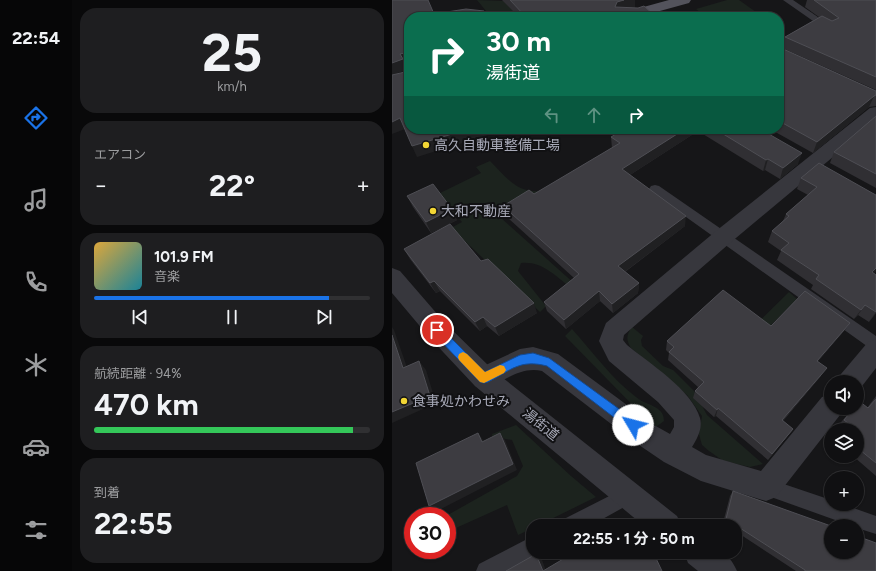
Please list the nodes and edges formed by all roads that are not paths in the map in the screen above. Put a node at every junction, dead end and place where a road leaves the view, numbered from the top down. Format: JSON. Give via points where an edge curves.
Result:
{"nodes":[{"id":1,"x":684,"y":0,"type":"edge"},
{"id":2,"x":787,"y":0,"type":"edge"},
{"id":3,"x":641,"y":12,"type":"edge"},
{"id":4,"x":829,"y":28,"type":"edge"},
{"id":5,"x":876,"y":112,"type":"edge"},
{"id":6,"x":654,"y":189,"type":"dead end"},
{"id":7,"x":723,"y":237,"type":"junction"},
{"id":8,"x":392,"y":277,"type":"edge"},
{"id":9,"x":876,"y":344,"type":"edge"},
{"id":10,"x":876,"y":350,"type":"edge"},
{"id":11,"x":856,"y":375,"type":"edge"},
{"id":12,"x":484,"y":378,"type":"junction"},
{"id":13,"x":824,"y":415,"type":"edge"},
{"id":14,"x":674,"y":452,"type":"junction"},
{"id":15,"x":766,"y":487,"type":"junction"},
{"id":16,"x":629,"y":495,"type":"junction"},
{"id":17,"x":584,"y":519,"type":"edge"},
{"id":18,"x":658,"y":519,"type":"edge"},
{"id":19,"x":876,"y":525,"type":"edge"},
{"id":20,"x":526,"y":550,"type":"edge"},
{"id":21,"x":707,"y":559,"type":"edge"},
{"id":22,"x":486,"y":571,"type":"edge"},
{"id":23,"x":722,"y":571,"type":"edge"}],
"edges":[{"from":1,"to":3,"type":"main road"},
{"from":2,"to":4,"type":"lane"},
{"from":5,"to":7,"type":"street"},
{"from":6,"to":7,"type":"lane"},
{"from":7,"to":9,"type":"lane"},
{"from":7,"to":14,"type":"street","via":[[614,330],[611,341],[618,352],[679,405],[687,418],[686,432]]},
{"from":8,"to":12,"type":"street","name":"湯街道","via":[[437,330]]},
{"from":10,"to":11,"type":"street"},
{"from":12,"to":14,"type":"street","via":[[520,360],[533,358],[549,362],[645,434]]},
{"from":12,"to":16,"type":"street","name":"湯街道"},
{"from":13,"to":15,"type":"street"},
{"from":14,"to":15,"type":"street","via":[[701,467]]},
{"from":15,"to":19,"type":"lane"},
{"from":16,"to":17,"type":"lane"},
{"from":16,"to":18,"type":"street","name":"湯街道"},
{"from":20,"to":22,"type":"lane"},
{"from":21,"to":23,"type":"street"}]}
